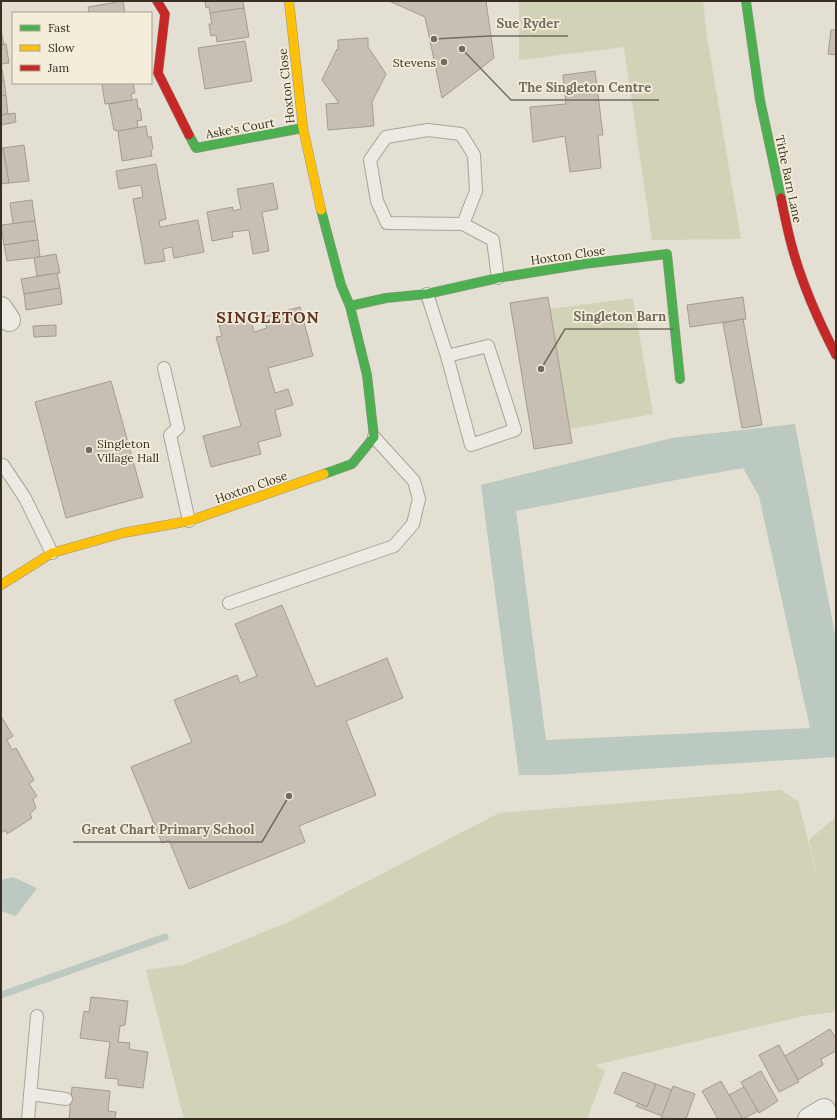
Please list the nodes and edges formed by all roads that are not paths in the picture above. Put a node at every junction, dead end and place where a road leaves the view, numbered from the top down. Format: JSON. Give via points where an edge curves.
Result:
{"nodes":[{"id":1,"x":157,"y":1,"type":"edge"},
{"id":2,"x":289,"y":1,"type":"edge"},
{"id":3,"x":746,"y":1,"type":"edge"},
{"id":4,"x":303,"y":128,"type":"junction"},
{"id":5,"x":463,"y":224,"type":"junction"},
{"id":6,"x":498,"y":278,"type":"junction"},
{"id":7,"x":427,"y":294,"type":"junction"},
{"id":8,"x":350,"y":306,"type":"junction"},
{"id":9,"x":836,"y":355,"type":"edge"},
{"id":10,"x":447,"y":356,"type":"junction"},
{"id":11,"x":164,"y":368,"type":"dead end"},
{"id":12,"x":680,"y":379,"type":"dead end"},
{"id":13,"x":374,"y":437,"type":"junction"},
{"id":14,"x":3,"y":465,"type":"dead end"},
{"id":15,"x":189,"y":521,"type":"junction"},
{"id":16,"x":52,"y":553,"type":"junction"},
{"id":17,"x":1,"y":585,"type":"edge"},
{"id":18,"x":229,"y":603,"type":"dead end"},
{"id":19,"x":37,"y":1016,"type":"dead end"},
{"id":20,"x":30,"y":1094,"type":"junction"},
{"id":21,"x":66,"y":1099,"type":"dead end"},
{"id":22,"x":28,"y":1119,"type":"edge"},
{"id":23,"x":809,"y":1119,"type":"edge"},
{"id":24,"x":829,"y":1119,"type":"edge"}],
"edges":[{"from":1,"to":4,"type":"street","name":"Aske's Court","via":[[165,14],[158,73],[196,148]]},
{"from":2,"to":4,"type":"street","name":"Hoxton Close"},
{"from":3,"to":9,"type":"street","name":"Tithe Barn Lane","via":[[760,100],[791,244],[822,329]]},
{"from":4,"to":8,"type":"street","name":"Hoxton Close","via":[[323,217],[341,285]]},
{"from":5,"to":5,"type":"lane","via":[[387,223],[377,201],[370,160],[386,137],[428,130],[461,134],[474,155],[476,191]]},
{"from":5,"to":6,"type":"lane","via":[[493,240]]},
{"from":6,"to":7,"type":"street","name":"Hoxton Close"},
{"from":6,"to":12,"type":"street","name":"Hoxton Close","via":[[667,254]]},
{"from":7,"to":8,"type":"street","name":"Hoxton Close","via":[[386,298]]},
{"from":7,"to":10,"type":"lane"},
{"from":8,"to":13,"type":"street","name":"Hoxton Close","via":[[367,375]]},
{"from":10,"to":10,"type":"lane","via":[[488,346],[515,430],[471,445]]},
{"from":11,"to":15,"type":"lane","via":[[178,428],[170,435]]},
{"from":13,"to":15,"type":"street","name":"Hoxton Close","via":[[352,464]]},
{"from":13,"to":18,"type":"lane","via":[[414,481],[419,500],[413,524],[402,538],[394,546]]},
{"from":14,"to":16,"type":"lane","via":[[25,498]]},
{"from":15,"to":16,"type":"street","name":"Hoxton Close","via":[[123,533]]},
{"from":16,"to":17,"type":"street","name":"Hoxton Close"},
{"from":19,"to":20,"type":"lane"},
{"from":20,"to":21,"type":"lane"},
{"from":20,"to":22,"type":"lane"},
{"from":23,"to":24,"type":"street","via":[[824,1110]]}]}
